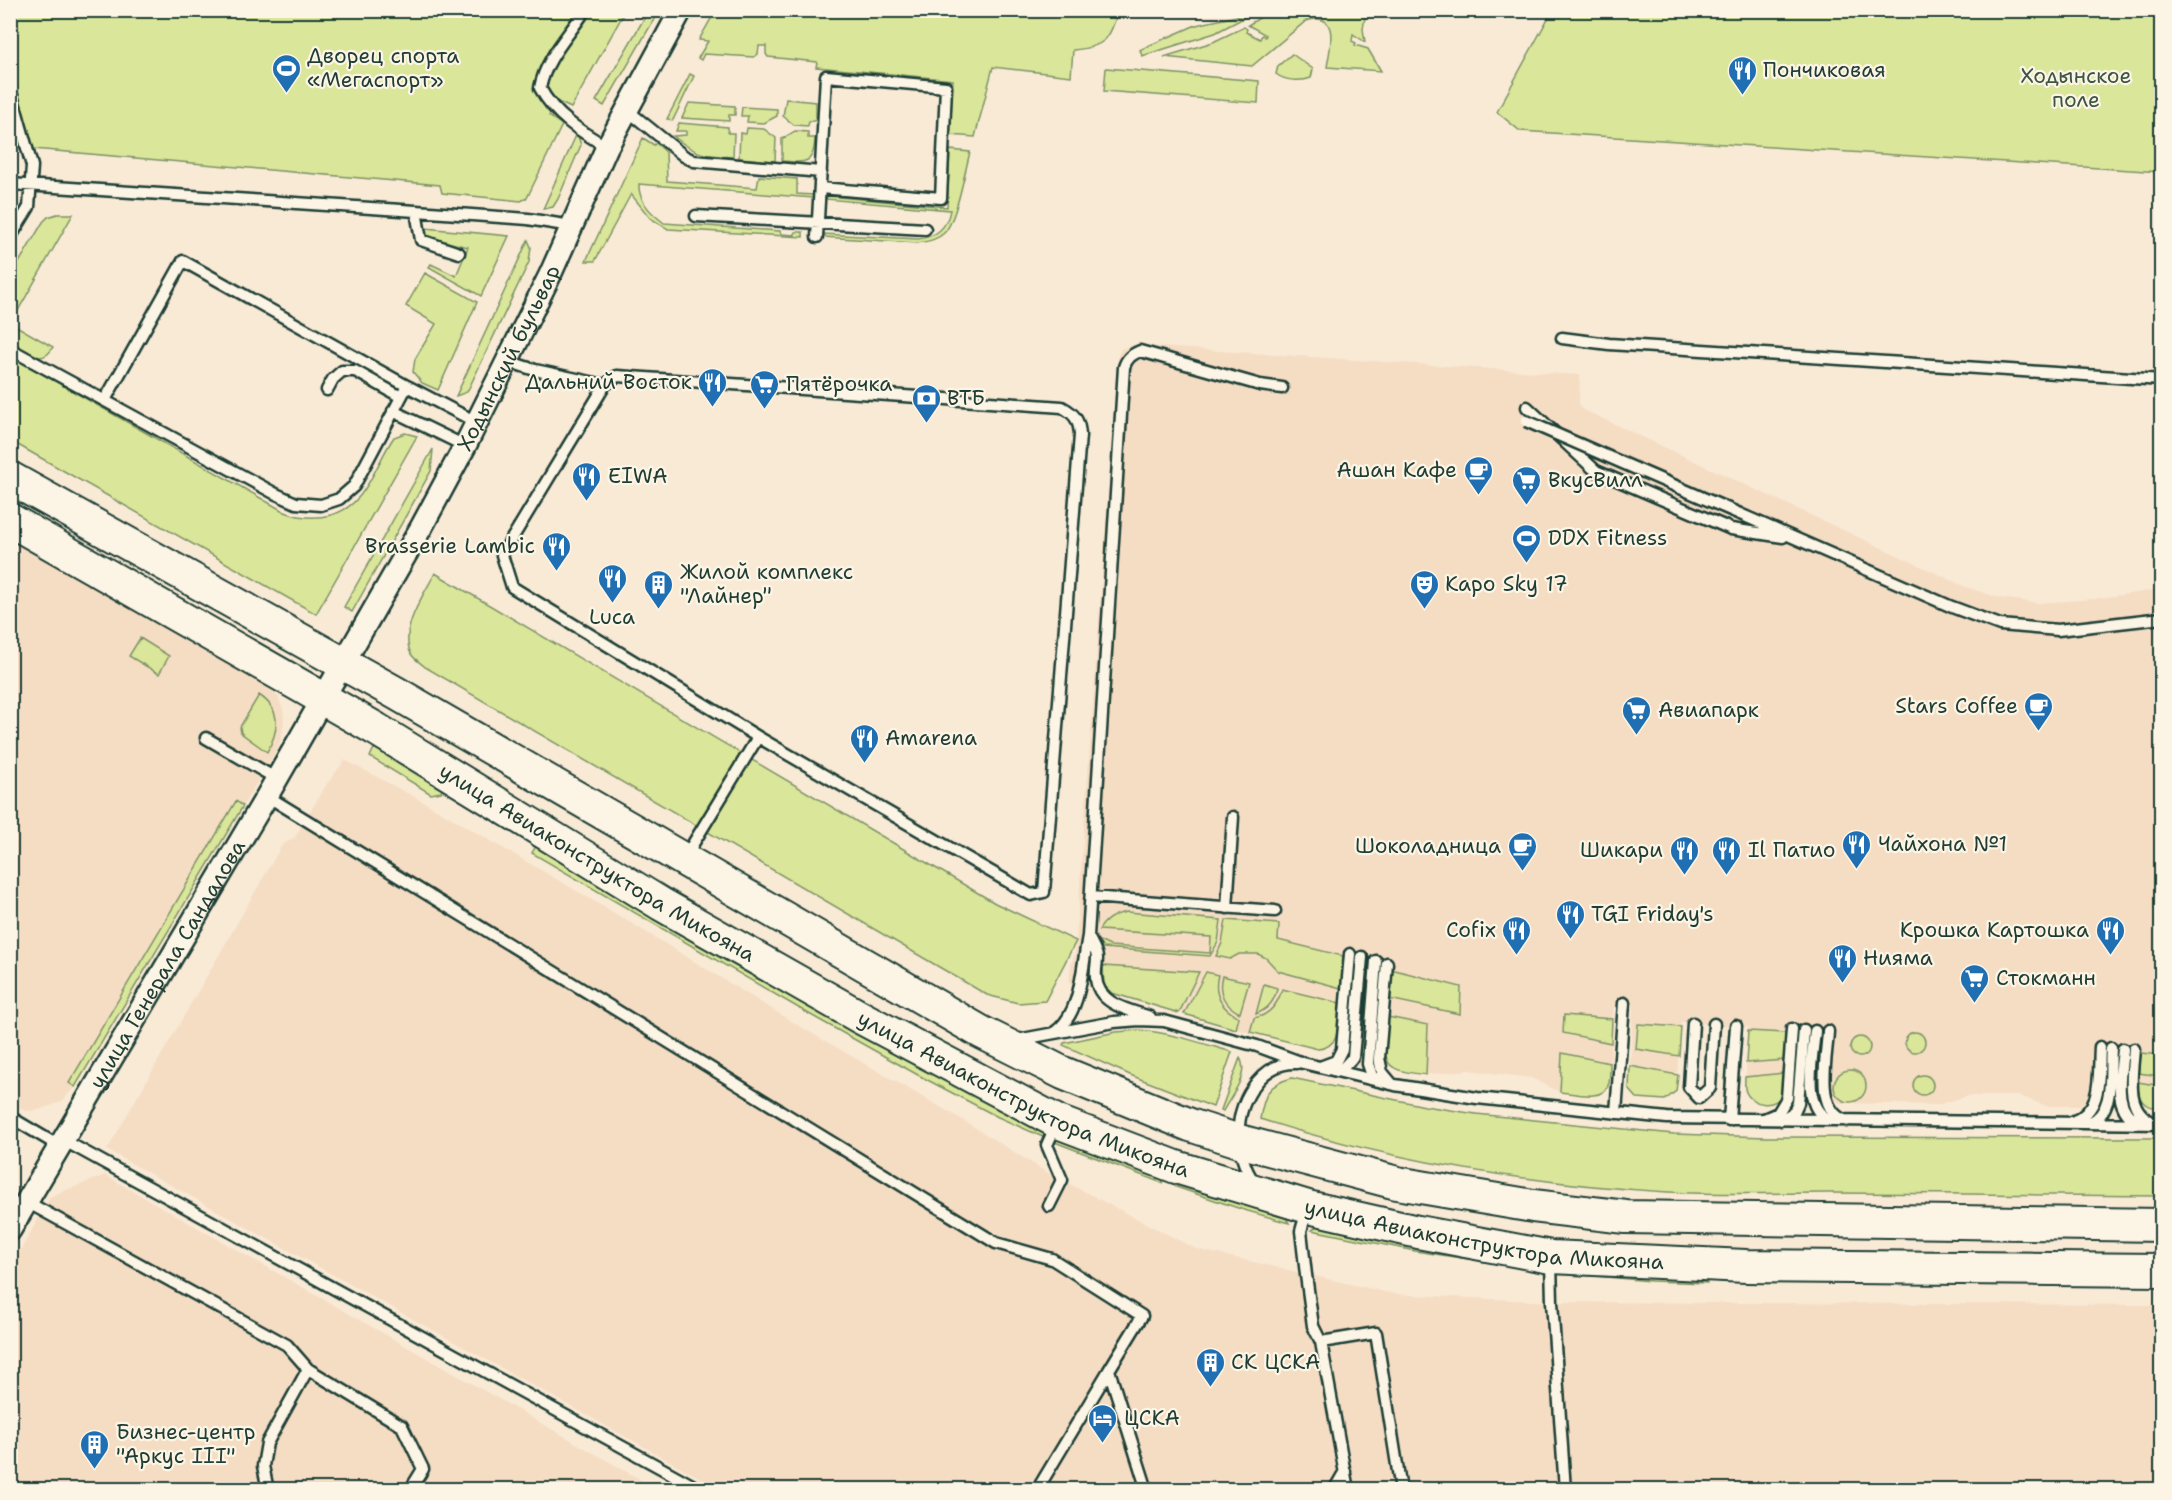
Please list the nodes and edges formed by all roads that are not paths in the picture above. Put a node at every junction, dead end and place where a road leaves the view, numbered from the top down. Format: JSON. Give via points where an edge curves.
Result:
{"nodes":[{"id":1,"x":585,"y":10,"type":"edge"},
{"id":2,"x":681,"y":10,"type":"edge"},
{"id":3,"x":10,"y":88,"type":"edge"},
{"id":4,"x":627,"y":110,"type":"junction"},
{"id":5,"x":607,"y":147,"type":"junction"},
{"id":6,"x":821,"y":172,"type":"junction"},
{"id":7,"x":10,"y":184,"type":"edge"},
{"id":8,"x":30,"y":185,"type":"junction"},
{"id":9,"x":820,"y":188,"type":"junction"},
{"id":10,"x":416,"y":211,"type":"junction"},
{"id":11,"x":696,"y":216,"type":"dead end"},
{"id":12,"x":818,"y":223,"type":"junction"},
{"id":13,"x":572,"y":226,"type":"junction"},
{"id":14,"x":925,"y":229,"type":"dead end"},
{"id":15,"x":817,"y":237,"type":"dead end"},
{"id":16,"x":10,"y":238,"type":"edge"},
{"id":17,"x":459,"y":253,"type":"dead end"},
{"id":18,"x":1562,"y":338,"type":"dead end"},
{"id":19,"x":10,"y":349,"type":"edge"},
{"id":20,"x":507,"y":361,"type":"junction"},
{"id":21,"x":2162,"y":380,"type":"edge"},
{"id":22,"x":606,"y":385,"type":"junction"},
{"id":23,"x":407,"y":386,"type":"junction"},
{"id":24,"x":1282,"y":388,"type":"dead end"},
{"id":25,"x":327,"y":390,"type":"dead end"},
{"id":26,"x":401,"y":397,"type":"junction"},
{"id":27,"x":105,"y":400,"type":"junction"},
{"id":28,"x":1527,"y":407,"type":"dead end"},
{"id":29,"x":393,"y":411,"type":"junction"},
{"id":30,"x":1526,"y":421,"type":"dead end"},
{"id":31,"x":476,"y":422,"type":"junction"},
{"id":32,"x":465,"y":446,"type":"junction"},
{"id":33,"x":10,"y":478,"type":"edge"},
{"id":34,"x":10,"y":520,"type":"edge"},
{"id":35,"x":1798,"y":539,"type":"junction"},
{"id":36,"x":2162,"y":618,"type":"edge"},
{"id":37,"x":342,"y":663,"type":"junction"},
{"id":38,"x":323,"y":698,"type":"junction"},
{"id":39,"x":207,"y":738,"type":"dead end"},
{"id":40,"x":758,"y":738,"type":"junction"},
{"id":41,"x":272,"y":787,"type":"junction"},
{"id":42,"x":1233,"y":818,"type":"dead end"},
{"id":43,"x":683,"y":860,"type":"junction"},
{"id":44,"x":1090,"y":897,"type":"junction"},
{"id":45,"x":1227,"y":908,"type":"junction"},
{"id":46,"x":1275,"y":911,"type":"dead end"},
{"id":47,"x":1088,"y":936,"type":"junction"},
{"id":48,"x":1350,"y":954,"type":"dead end"},
{"id":49,"x":1362,"y":957,"type":"dead end"},
{"id":50,"x":1376,"y":961,"type":"dead end"},
{"id":51,"x":1387,"y":963,"type":"dead end"},
{"id":52,"x":1624,"y":1003,"type":"dead end"},
{"id":53,"x":1164,"y":1021,"type":"junction"},
{"id":54,"x":1693,"y":1023,"type":"dead end"},
{"id":55,"x":1714,"y":1024,"type":"dead end"},
{"id":56,"x":1736,"y":1026,"type":"dead end"},
{"id":57,"x":1792,"y":1029,"type":"dead end"},
{"id":58,"x":1828,"y":1031,"type":"dead end"},
{"id":59,"x":981,"y":1032,"type":"junction"},
{"id":60,"x":1047,"y":1035,"type":"junction"},
{"id":61,"x":1303,"y":1063,"type":"junction"},
{"id":62,"x":1315,"y":1066,"type":"junction"},
{"id":63,"x":1332,"y":1070,"type":"junction"},
{"id":64,"x":1382,"y":1082,"type":"junction"},
{"id":65,"x":1395,"y":1085,"type":"junction"},
{"id":66,"x":1699,"y":1098,"type":"junction"},
{"id":67,"x":1616,"y":1113,"type":"junction"},
{"id":68,"x":10,"y":1117,"type":"edge"},
{"id":69,"x":1697,"y":1119,"type":"junction"},
{"id":70,"x":1729,"y":1120,"type":"junction"},
{"id":71,"x":1755,"y":1121,"type":"junction"},
{"id":72,"x":1771,"y":1121,"type":"junction"},
{"id":73,"x":1836,"y":1121,"type":"junction"},
{"id":74,"x":1058,"y":1122,"type":"junction"},
{"id":75,"x":1853,"y":1122,"type":"junction"},
{"id":76,"x":2066,"y":1123,"type":"junction"},
{"id":77,"x":2082,"y":1124,"type":"junction"},
{"id":78,"x":2145,"y":1124,"type":"junction"},
{"id":79,"x":2162,"y":1124,"type":"edge"},
{"id":80,"x":1239,"y":1141,"type":"junction"},
{"id":81,"x":61,"y":1143,"type":"junction"},
{"id":82,"x":1277,"y":1198,"type":"junction"},
{"id":83,"x":27,"y":1202,"type":"junction"},
{"id":84,"x":1049,"y":1206,"type":"dead end"},
{"id":85,"x":1308,"y":1207,"type":"junction"},
{"id":86,"x":2162,"y":1225,"type":"edge"},
{"id":87,"x":10,"y":1230,"type":"edge"},
{"id":88,"x":1551,"y":1257,"type":"junction"},
{"id":89,"x":2162,"y":1270,"type":"edge"},
{"id":90,"x":1321,"y":1342,"type":"junction"},
{"id":91,"x":308,"y":1369,"type":"junction"},
{"id":92,"x":1109,"y":1370,"type":"junction"},
{"id":93,"x":1345,"y":1471,"type":"junction"},
{"id":94,"x":268,"y":1490,"type":"edge"},
{"id":95,"x":410,"y":1490,"type":"edge"},
{"id":96,"x":701,"y":1490,"type":"edge"},
{"id":97,"x":1037,"y":1490,"type":"edge"},
{"id":98,"x":1147,"y":1490,"type":"edge"},
{"id":99,"x":1334,"y":1490,"type":"edge"},
{"id":100,"x":1348,"y":1490,"type":"edge"},
{"id":101,"x":1401,"y":1490,"type":"edge"},
{"id":102,"x":1565,"y":1490,"type":"edge"}],
"edges":[{"from":1,"to":5,"type":"lane","via":[[543,72],[540,88],[546,100],[574,128]]},
{"from":2,"to":4,"type":"street","name":"Ходынский бульвар"},
{"from":3,"to":8,"type":"lane","via":[[32,166]]},
{"from":4,"to":5,"type":"street","name":"Ходынский бульвар"},
{"from":4,"to":6,"type":"lane","via":[[694,161]]},
{"from":5,"to":13,"type":"street","name":"Ходынский бульвар"},
{"from":6,"to":9,"type":"lane"},
{"from":6,"to":9,"type":"lane","via":[[826,76],[946,87],[941,198]]},
{"from":7,"to":8,"type":"lane"},
{"from":8,"to":10,"type":"lane"},
{"from":8,"to":16,"type":"lane","via":[[29,207]]},
{"from":9,"to":12,"type":"lane"},
{"from":10,"to":13,"type":"lane"},
{"from":10,"to":17,"type":"lane","via":[[421,240]]},
{"from":11,"to":12,"type":"lane"},
{"from":12,"to":14,"type":"lane"},
{"from":12,"to":15,"type":"lane"},
{"from":13,"to":20,"type":"street","name":"Ходынский бульвар"},
{"from":18,"to":21,"type":"lane"},
{"from":19,"to":27,"type":"lane"},
{"from":20,"to":22,"type":"lane"},
{"from":20,"to":31,"type":"street","name":"Ходынский бульвар"},
{"from":22,"to":40,"type":"lane","via":[[502,555],[512,587]]},
{"from":22,"to":40,"type":"lane","via":[[616,376],[631,376],[1062,407],[1074,414],[1079,423],[1044,892],[1030,895]]},
{"from":23,"to":26,"type":"lane"},
{"from":23,"to":27,"type":"lane","via":[[183,261]]},
{"from":23,"to":31,"type":"lane"},
{"from":24,"to":44,"type":"lane","via":[[1140,351],[1126,360]]},
{"from":25,"to":26,"type":"lane","via":[[342,371],[355,371]]},
{"from":26,"to":29,"type":"lane"},
{"from":27,"to":29,"type":"lane","via":[[274,493],[296,503],[321,505],[339,499],[354,486]]},
{"from":28,"to":35,"type":"lane","via":[[1596,471],[1731,529]]},
{"from":29,"to":32,"type":"lane"},
{"from":30,"to":35,"type":"lane","bridge":true},
{"from":31,"to":32,"type":"street","name":"Ходынский бульвар"},
{"from":32,"to":37,"type":"street","name":"Ходынский бульвар"},
{"from":33,"to":37,"type":"street","name":"улица Авиаконструктора Микояна"},
{"from":34,"to":38,"type":"street","name":"улица Авиаконструктора Микояна"},
{"from":35,"to":36,"type":"lane","via":[[2000,625],[2058,630]]},
{"from":37,"to":38,"type":"street","name":"Ходынский бульвар"},
{"from":37,"to":43,"type":"street","name":"улица Авиаконструктора Микояна"},
{"from":38,"to":41,"type":"street","name":"улица Генерала Сандалова"},
{"from":38,"to":74,"type":"street","name":"улица Авиаконструктора Микояна","via":[[672,910],[860,1017]]},
{"from":39,"to":41,"type":"lane"},
{"from":40,"to":43,"type":"lane"},
{"from":41,"to":81,"type":"street","name":"улица Генерала Сандалова"},
{"from":41,"to":92,"type":"lane","via":[[996,1243],[1052,1259],[1142,1316]]},
{"from":42,"to":45,"type":"lane"},
{"from":43,"to":59,"type":"street","name":"улица Авиаконструктора Микояна"},
{"from":44,"to":45,"type":"lane"},
{"from":44,"to":47,"type":"lane"},
{"from":45,"to":46,"type":"lane"},
{"from":47,"to":53,"type":"lane","via":[[1097,955],[1095,977],[1102,996]]},
{"from":47,"to":60,"type":"lane","via":[[1076,1004],[1065,1024]]},
{"from":48,"to":62,"type":"lane","via":[[1342,1049],[1331,1064]]},
{"from":49,"to":63,"type":"lane","via":[[1353,1057],[1343,1068]]},
{"from":50,"to":64,"type":"lane","via":[[1368,1064],[1372,1076]]},
{"from":51,"to":65,"type":"lane","via":[[1380,1063],[1384,1077]]},
{"from":52,"to":67,"type":"lane"},
{"from":53,"to":60,"type":"lane","via":[[1114,1022]]},
{"from":53,"to":61,"type":"lane"},
{"from":54,"to":66,"type":"lane","via":[[1689,1087]]},
{"from":55,"to":66,"type":"lane","via":[[1710,1088]]},
{"from":56,"to":70,"type":"lane"},
{"from":57,"to":71,"type":"lane","via":[[1785,1103],[1773,1116]]},
{"from":58,"to":75,"type":"lane","via":[[1825,1097],[1832,1112]]},
{"from":59,"to":60,"type":"lane","via":[[1008,1040]]},
{"from":59,"to":80,"type":"street","name":"улица Авиаконструктора Микояна","via":[[1063,1073]]},
{"from":61,"to":62,"type":"lane"},
{"from":61,"to":80,"type":"lane","via":[[1275,1067],[1254,1085],[1241,1107]]},
{"from":62,"to":63,"type":"lane"},
{"from":63,"to":64,"type":"lane"},
{"from":64,"to":65,"type":"lane"},
{"from":65,"to":67,"type":"lane"},
{"from":66,"to":69,"type":"lane"},
{"from":67,"to":69,"type":"lane"},
{"from":68,"to":81,"type":"lane"},
{"from":69,"to":70,"type":"lane"},
{"from":70,"to":71,"type":"lane"},
{"from":71,"to":72,"type":"lane"},
{"from":72,"to":73,"type":"lane"},
{"from":72,"to":73,"type":"lane","via":[[1786,1118],[1798,1103],[1810,1030],[1811,1099],[1822,1117]]},
{"from":73,"to":75,"type":"lane"},
{"from":74,"to":82,"type":"street","name":"улица Авиаконструктора Микояна","via":[[1176,1167]]},
{"from":74,"to":84,"type":"lane","via":[[1047,1145],[1062,1180]]},
{"from":75,"to":76,"type":"lane"},
{"from":76,"to":77,"type":"lane"},
{"from":76,"to":77,"type":"lane","via":[[2085,1115],[2095,1102],[2105,1047],[2107,1106],[2096,1119]]},
{"from":77,"to":78,"type":"lane"},
{"from":78,"to":79,"type":"lane"},
{"from":78,"to":79,"type":"lane","via":[[2131,1119],[2120,1100],[2128,1049],[2134,1101],[2144,1117]]},
{"from":80,"to":82,"type":"lane","via":[[1254,1183]]},
{"from":80,"to":86,"type":"street","name":"улица Авиаконструктора Микояна","via":[[1397,1183],[1626,1217]]},
{"from":81,"to":83,"type":"street","name":"улица Генерала Сандалова"},
{"from":81,"to":96,"type":"lane"},
{"from":82,"to":85,"type":"street","name":"улица Авиаконструктора Микояна"},
{"from":83,"to":87,"type":"street","name":"улица Генерала Сандалова"},
{"from":83,"to":91,"type":"lane","via":[[287,1345]]},
{"from":85,"to":88,"type":"street","name":"улица Авиаконструктора Микояна"},
{"from":85,"to":90,"type":"lane","via":[[1301,1231],[1313,1326]]},
{"from":88,"to":89,"type":"street","name":"улица Авиаконструктора Микояна","via":[[1746,1266]]},
{"from":88,"to":102,"type":"lane"},
{"from":90,"to":93,"type":"lane"},
{"from":90,"to":101,"type":"lane","via":[[1376,1333]]},
{"from":91,"to":94,"type":"lane","via":[[267,1443],[263,1466]]},
{"from":91,"to":95,"type":"lane","via":[[402,1426],[423,1469]]},
{"from":92,"to":97,"type":"lane"},
{"from":92,"to":98,"type":"lane"},
{"from":93,"to":99,"type":"lane"},
{"from":93,"to":100,"type":"lane"}]}
